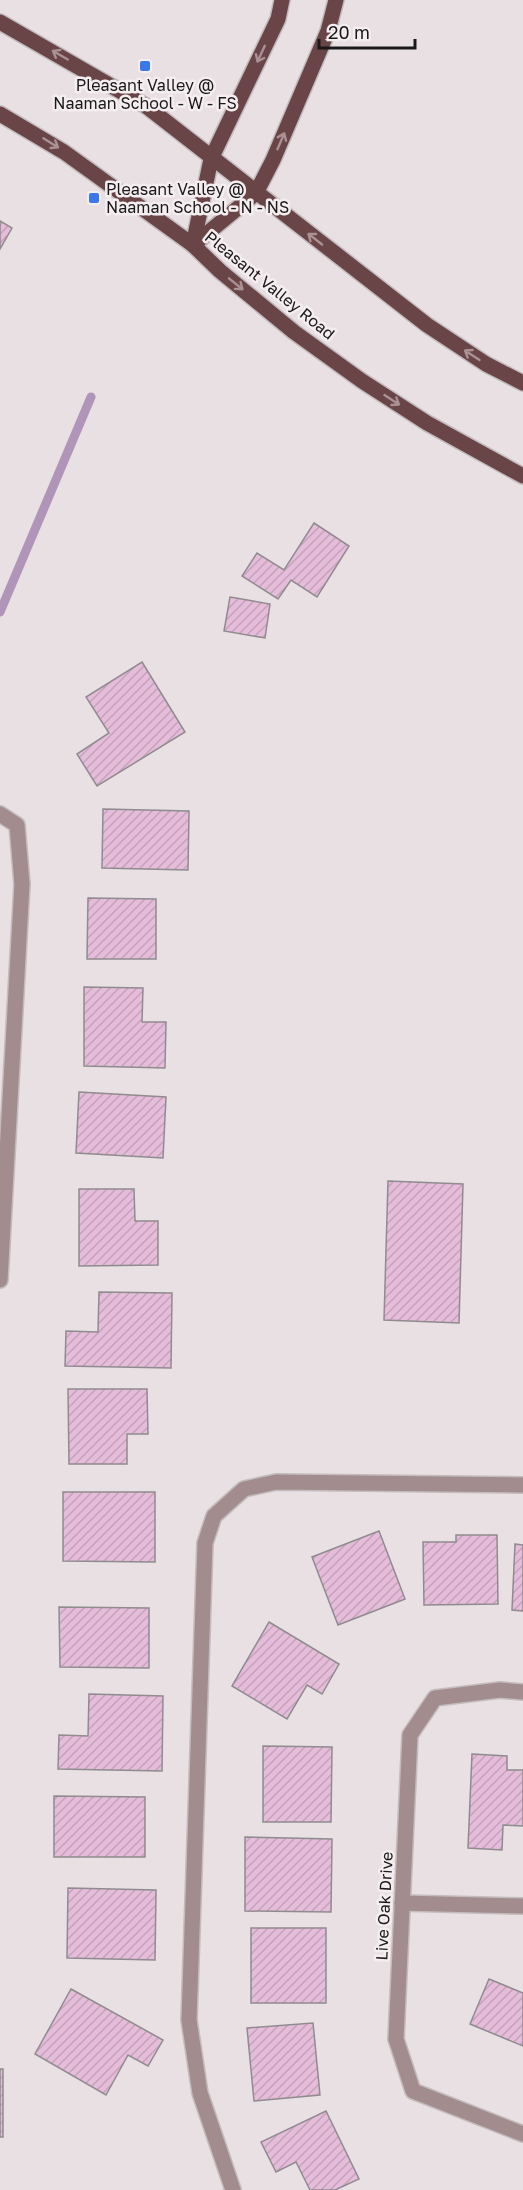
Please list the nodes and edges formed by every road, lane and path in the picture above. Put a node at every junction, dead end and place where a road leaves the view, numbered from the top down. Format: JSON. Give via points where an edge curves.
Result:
{"nodes":[{"id":1,"x":282,"y":0,"type":"edge"},
{"id":2,"x":336,"y":0,"type":"edge"},
{"id":3,"x":0,"y":22,"type":"edge"},
{"id":4,"x":0,"y":114,"type":"edge"},
{"id":5,"x":211,"y":159,"type":"junction"},
{"id":6,"x":256,"y":193,"type":"junction"},
{"id":7,"x":193,"y":245,"type":"junction"},
{"id":8,"x":523,"y":383,"type":"edge"},
{"id":9,"x":523,"y":476,"type":"edge"},
{"id":10,"x":0,"y":814,"type":"edge"},
{"id":11,"x":0,"y":1280,"type":"edge"},
{"id":12,"x":523,"y":1485,"type":"edge"},
{"id":13,"x":523,"y":1692,"type":"edge"},
{"id":14,"x":402,"y":1903,"type":"junction"},
{"id":15,"x":523,"y":1906,"type":"edge"},
{"id":16,"x":523,"y":2134,"type":"edge"},
{"id":17,"x":232,"y":2190,"type":"edge"}],
"edges":[{"from":1,"to":5,"type":"main road","one_way":true,"via":[[278,19]]},
{"from":6,"to":2,"type":"main road","one_way":true,"via":[[328,31]]},
{"from":5,"to":3,"type":"main road","one_way":true,"via":[[146,106]]},
{"from":4,"to":7,"type":"main road","name":"Pleasant Valley Road","one_way":true,"via":[[64,152]]},
{"from":5,"to":6,"type":"main road"},
{"from":5,"to":7,"type":"main road"},
{"from":6,"to":7,"type":"main road"},
{"from":8,"to":6,"type":"main road","one_way":true,"via":[[427,325]]},
{"from":7,"to":9,"type":"main road","name":"Pleasant Valley Road","one_way":true,"via":[[286,325],[362,381],[427,423]]},
{"from":10,"to":11,"type":"street","via":[[17,825],[22,884]]},
{"from":12,"to":17,"type":"street","via":[[276,1482],[244,1489],[214,1516],[206,1543],[189,2020],[200,2092]]},
{"from":13,"to":14,"type":"street","name":"Live Oak Drive","via":[[500,1690],[435,1698],[410,1735]]},
{"from":14,"to":15,"type":"street"},
{"from":14,"to":16,"type":"street","name":"Live Oak Drive","via":[[396,2039],[413,2091]]}]}
